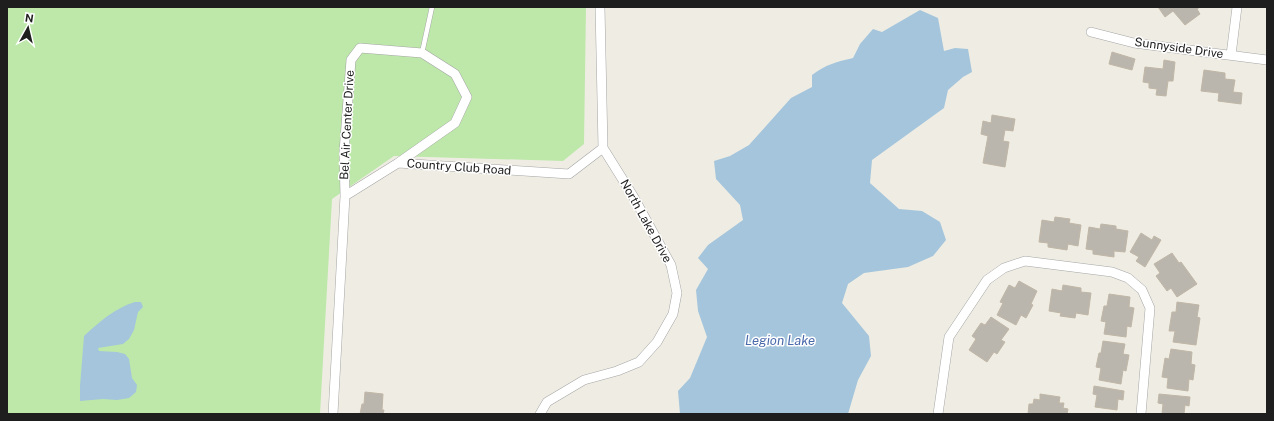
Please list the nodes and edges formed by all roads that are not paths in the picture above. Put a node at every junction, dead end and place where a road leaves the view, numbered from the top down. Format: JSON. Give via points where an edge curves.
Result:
{"nodes":[{"id":1,"x":432,"y":7,"type":"edge"},
{"id":2,"x":600,"y":7,"type":"edge"},
{"id":3,"x":1237,"y":7,"type":"edge"},
{"id":4,"x":1091,"y":32,"type":"dead end"},
{"id":5,"x":422,"y":53,"type":"junction"},
{"id":6,"x":1230,"y":56,"type":"junction"},
{"id":7,"x":1267,"y":60,"type":"edge"},
{"id":8,"x":603,"y":148,"type":"junction"},
{"id":9,"x":398,"y":162,"type":"junction"},
{"id":10,"x":345,"y":196,"type":"junction"},
{"id":11,"x":333,"y":414,"type":"edge"},
{"id":12,"x":540,"y":414,"type":"edge"},
{"id":13,"x":938,"y":414,"type":"edge"},
{"id":14,"x":1141,"y":414,"type":"edge"}],
"edges":[{"from":1,"to":5,"type":"lane"},
{"from":2,"to":8,"type":"street"},
{"from":3,"to":6,"type":"street"},
{"from":4,"to":6,"type":"street","name":"Sunnyside Drive","via":[[1134,43]]},
{"from":5,"to":9,"type":"street","name":"Bel Air Center Drive","via":[[455,74],[467,97],[455,123]]},
{"from":5,"to":10,"type":"street","name":"Bel Air Center Drive","via":[[360,48],[351,60],[344,152]]},
{"from":6,"to":7,"type":"street","name":"Sunnyside Drive"},
{"from":8,"to":9,"type":"street","name":"Country Club Road","via":[[569,174]]},
{"from":8,"to":12,"type":"street","name":"North Lake Drive","via":[[634,196],[671,265],[677,293],[673,314],[657,342],[639,362],[584,380],[547,402]]},
{"from":9,"to":10,"type":"street","name":"Country Club Road"},
{"from":10,"to":11,"type":"street"},
{"from":13,"to":14,"type":"street","via":[[949,337],[987,280],[1004,268],[1025,261],[1112,272],[1128,278],[1142,290],[1150,308]]}]}
